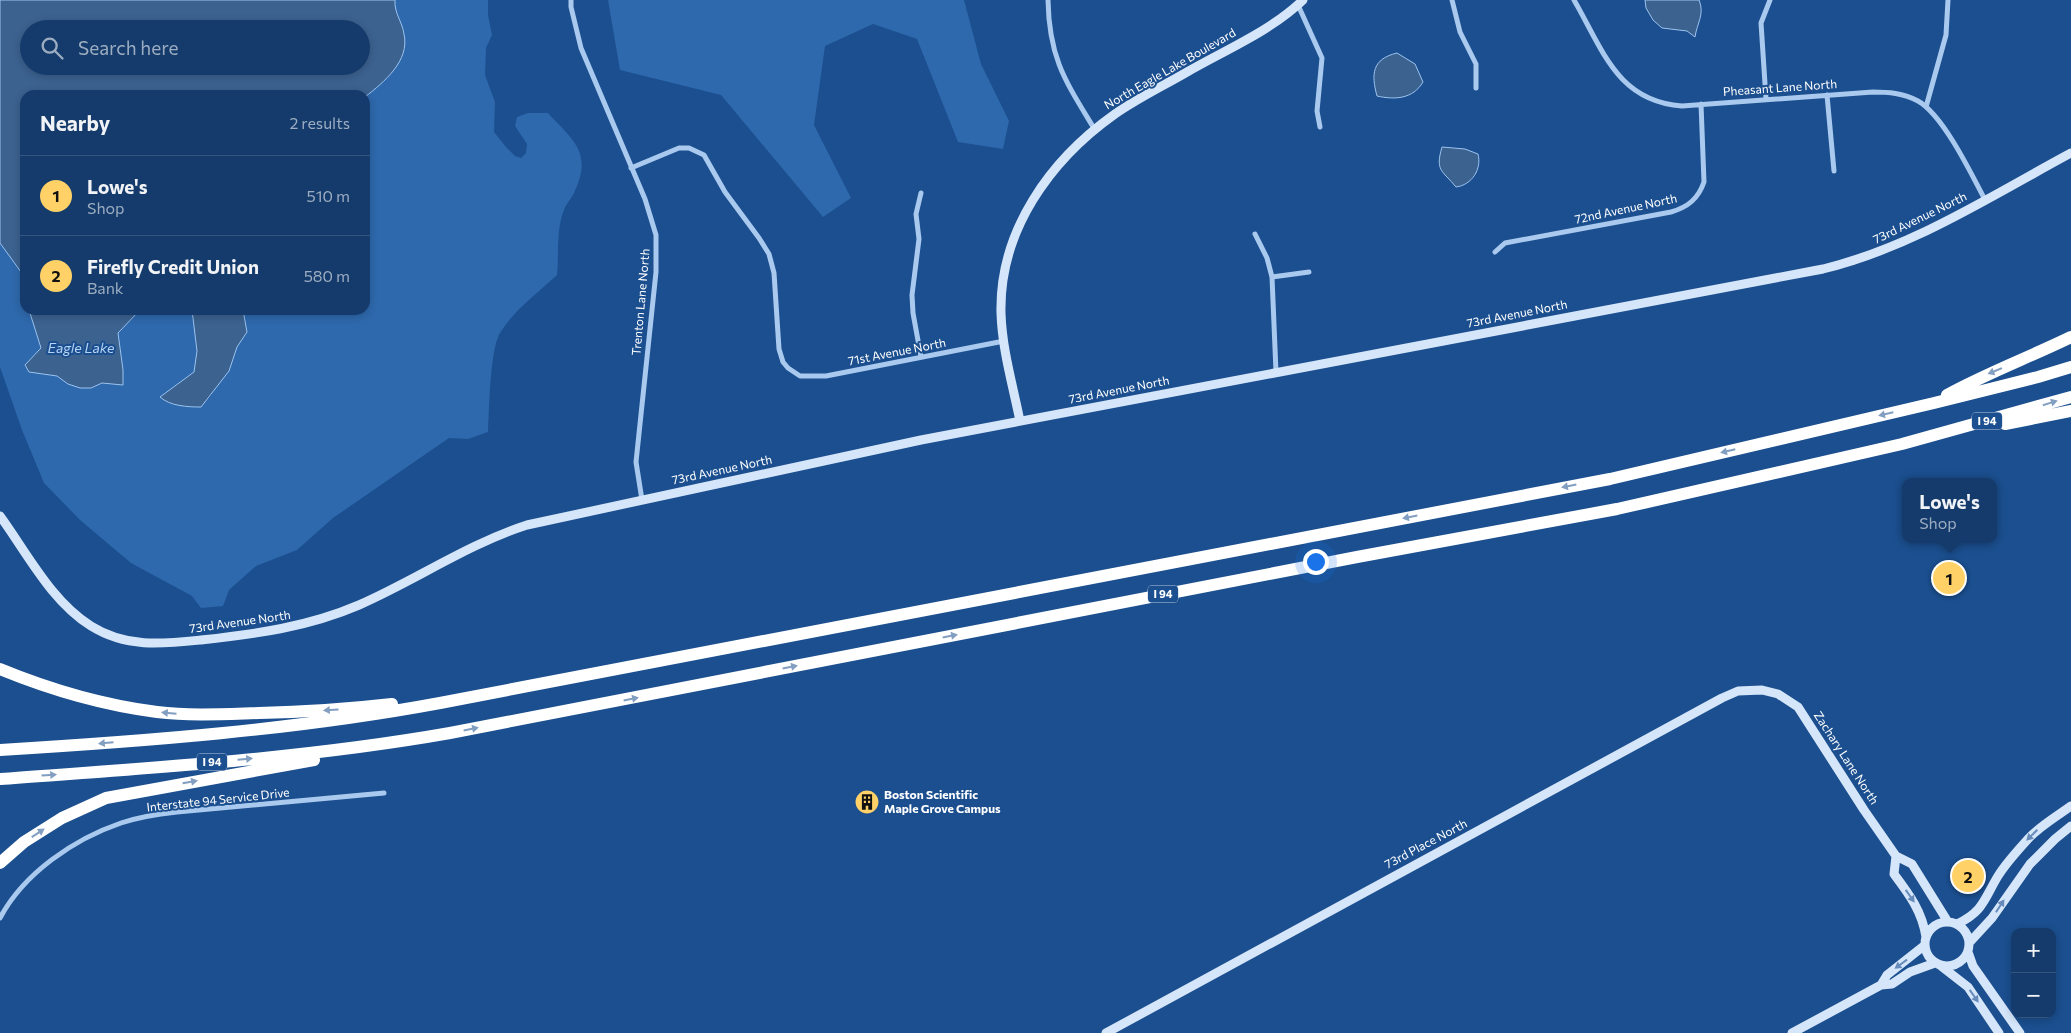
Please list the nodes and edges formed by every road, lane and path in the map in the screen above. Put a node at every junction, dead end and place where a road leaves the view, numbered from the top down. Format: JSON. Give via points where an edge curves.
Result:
{"nodes":[{"id":1,"x":571,"y":0,"type":"edge"},
{"id":2,"x":1048,"y":0,"type":"edge"},
{"id":3,"x":1452,"y":0,"type":"edge"},
{"id":4,"x":1574,"y":0,"type":"edge"},
{"id":5,"x":1770,"y":0,"type":"edge"},
{"id":6,"x":1948,"y":0,"type":"edge"},
{"id":7,"x":1300,"y":2,"type":"edge"},
{"id":8,"x":1476,"y":88,"type":"dead end"},
{"id":9,"x":1827,"y":95,"type":"junction"},
{"id":10,"x":1766,"y":99,"type":"junction"},
{"id":11,"x":1701,"y":104,"type":"junction"},
{"id":12,"x":1926,"y":107,"type":"junction"},
{"id":13,"x":1320,"y":127,"type":"dead end"},
{"id":14,"x":1094,"y":130,"type":"junction"},
{"id":15,"x":2071,"y":153,"type":"edge"},
{"id":16,"x":631,"y":168,"type":"junction"},
{"id":17,"x":1834,"y":171,"type":"dead end"},
{"id":18,"x":921,"y":193,"type":"dead end"},
{"id":19,"x":1985,"y":200,"type":"junction"},
{"id":20,"x":1255,"y":234,"type":"dead end"},
{"id":21,"x":1495,"y":252,"type":"dead end"},
{"id":22,"x":1309,"y":272,"type":"dead end"},
{"id":23,"x":1272,"y":277,"type":"junction"},
{"id":24,"x":2071,"y":337,"type":"edge"},
{"id":25,"x":1005,"y":341,"type":"junction"},
{"id":26,"x":921,"y":357,"type":"junction"},
{"id":27,"x":2071,"y":367,"type":"edge"},
{"id":28,"x":1276,"y":372,"type":"junction"},
{"id":29,"x":2071,"y":397,"type":"edge"},
{"id":30,"x":1934,"y":403,"type":"junction"},
{"id":31,"x":2071,"y":410,"type":"edge"},
{"id":32,"x":1020,"y":421,"type":"junction"},
{"id":33,"x":1902,"y":444,"type":"junction"},
{"id":34,"x":642,"y":500,"type":"junction"},
{"id":35,"x":0,"y":516,"type":"edge"},
{"id":36,"x":0,"y":669,"type":"edge"},
{"id":37,"x":1762,"y":690,"type":"joint"},
{"id":38,"x":484,"y":694,"type":"junction"},
{"id":39,"x":423,"y":738,"type":"junction"},
{"id":40,"x":0,"y":750,"type":"edge"},
{"id":41,"x":0,"y":779,"type":"edge"},
{"id":42,"x":384,"y":793,"type":"dead end"},
{"id":43,"x":2071,"y":806,"type":"edge"},
{"id":44,"x":2071,"y":826,"type":"edge"},
{"id":45,"x":1896,"y":856,"type":"junction"},
{"id":46,"x":0,"y":863,"type":"edge"},
{"id":47,"x":0,"y":918,"type":"edge"},
{"id":48,"x":1952,"y":923,"type":"junction"},
{"id":49,"x":1925,"y":941,"type":"junction"},
{"id":50,"x":1968,"y":947,"type":"junction"},
{"id":51,"x":1938,"y":964,"type":"junction"},
{"id":52,"x":1880,"y":985,"type":"junction"},
{"id":53,"x":1106,"y":1033,"type":"edge"},
{"id":54,"x":1792,"y":1033,"type":"edge"},
{"id":55,"x":1999,"y":1033,"type":"edge"},
{"id":56,"x":2020,"y":1033,"type":"edge"}],
"edges":[{"from":1,"to":16,"type":"street","name":"Trenton Lane North","via":[[581,48]]},
{"from":2,"to":14,"type":"street","via":[[1050,34],[1059,68]]},
{"from":3,"to":8,"type":"street","via":[[1460,32],[1476,64]]},
{"from":4,"to":11,"type":"street","name":"Pheasant Lane North","via":[[1613,68],[1635,92],[1666,104]]},
{"from":5,"to":10,"type":"street","via":[[1761,23]]},
{"from":6,"to":12,"type":"street","via":[[1946,35]]},
{"from":7,"to":13,"type":"street","via":[[1322,58],[1317,111]]},
{"from":7,"to":14,"type":"street","name":"North Eagle Lake Boulevard","via":[[1260,31],[1135,102]]},
{"from":9,"to":10,"type":"street","name":"Pheasant Lane North"},
{"from":9,"to":12,"type":"street","name":"Pheasant Lane North","via":[[1890,92]]},
{"from":9,"to":17,"type":"street"},
{"from":10,"to":11,"type":"street","name":"Pheasant Lane North"},
{"from":11,"to":21,"type":"street","name":"72nd Avenue North","via":[[1704,182],[1692,202],[1671,212],[1505,244]]},
{"from":12,"to":19,"type":"street","name":"Pheasant Lane North","via":[[1944,128]]},
{"from":14,"to":25,"type":"street","name":"North Eagle Lake Boulevard","via":[[1055,169],[1024,212],[1006,261],[1002,287]]},
{"from":15,"to":19,"type":"street","name":"73rd Avenue North"},
{"from":16,"to":26,"type":"street","name":"71st Avenue North","via":[[679,148],[704,155],[724,192],[769,254],[774,273],[780,356],[793,372],[826,376]]},
{"from":16,"to":34,"type":"street","name":"Trenton Lane North","via":[[652,217],[657,254],[636,462]]},
{"from":18,"to":26,"type":"street","via":[[916,214],[919,239],[912,295]]},
{"from":19,"to":28,"type":"street","name":"73rd Avenue North","via":[[1882,252],[1823,269]]},
{"from":20,"to":23,"type":"street"},
{"from":22,"to":23,"type":"street"},
{"from":23,"to":28,"type":"street"},
{"from":24,"to":30,"type":"highway","one_way":true,"via":[[1978,378]]},
{"from":25,"to":26,"type":"street","name":"71st Avenue North"},
{"from":25,"to":32,"type":"street","name":"North Eagle Lake Boulevard"},
{"from":27,"to":30,"type":"highway","number":"I 94"},
{"from":28,"to":32,"type":"street","name":"73rd Avenue North"},
{"from":33,"to":29,"type":"highway","number":"I 94","one_way":true},
{"from":30,"to":38,"type":"highway","number":"I 94","one_way":true,"via":[[1610,478]]},
{"from":31,"to":33,"type":"highway"},
{"from":32,"to":34,"type":"street","name":"73rd Avenue North"},
{"from":39,"to":33,"type":"highway","number":"I 94","one_way":true,"via":[[1616,509]]},
{"from":34,"to":35,"type":"street","name":"73rd Avenue North","via":[[510,530],[326,618],[257,634],[168,644],[132,642],[91,626],[55,593]]},
{"from":38,"to":36,"type":"highway","one_way":true,"via":[[337,710],[192,714],[156,712],[108,703]]},
{"from":37,"to":45,"type":"street","name":"Zachary Lane North","via":[[1778,694],[1798,707]]},
{"from":37,"to":53,"type":"street","name":"73rd Place North","via":[[1738,691],[1722,698]]},
{"from":38,"to":40,"type":"highway","number":"I 94","one_way":true,"via":[[316,724],[226,734]]},
{"from":41,"to":39,"type":"highway","number":"I 94","one_way":true,"via":[[291,755]]},
{"from":46,"to":39,"type":"highway","one_way":true,"via":[[24,842],[62,818],[106,798]]},
{"from":42,"to":47,"type":"street","name":"Interstate 94 Service Drive","via":[[149,815],[121,823],[77,843],[46,865],[24,885]]},
{"from":43,"to":48,"type":"street","one_way":true,"via":[[2028,838],[1972,917]]},
{"from":50,"to":44,"type":"street","one_way":true,"via":[[2030,864]]},
{"from":45,"to":48,"type":"street","name":"Zachary Lane North","via":[[1912,864]]},
{"from":45,"to":49,"type":"street","name":"Zachary Lane North","one_way":true,"via":[[1894,874],[1916,904],[1922,918]]},
{"from":48,"to":49,"type":"street","via":[[1934,926]]},
{"from":48,"to":50,"type":"street","via":[[1965,932]]},
{"from":49,"to":51,"type":"street","via":[[1930,958]]},
{"from":49,"to":52,"type":"street","one_way":true},
{"from":50,"to":51,"type":"street","via":[[1960,962]]},
{"from":50,"to":56,"type":"street","via":[[1973,966]]},
{"from":51,"to":52,"type":"street","via":[[1910,972],[1892,984]]},
{"from":51,"to":55,"type":"street","one_way":true,"via":[[1968,987]]},
{"from":52,"to":54,"type":"street"}]}
